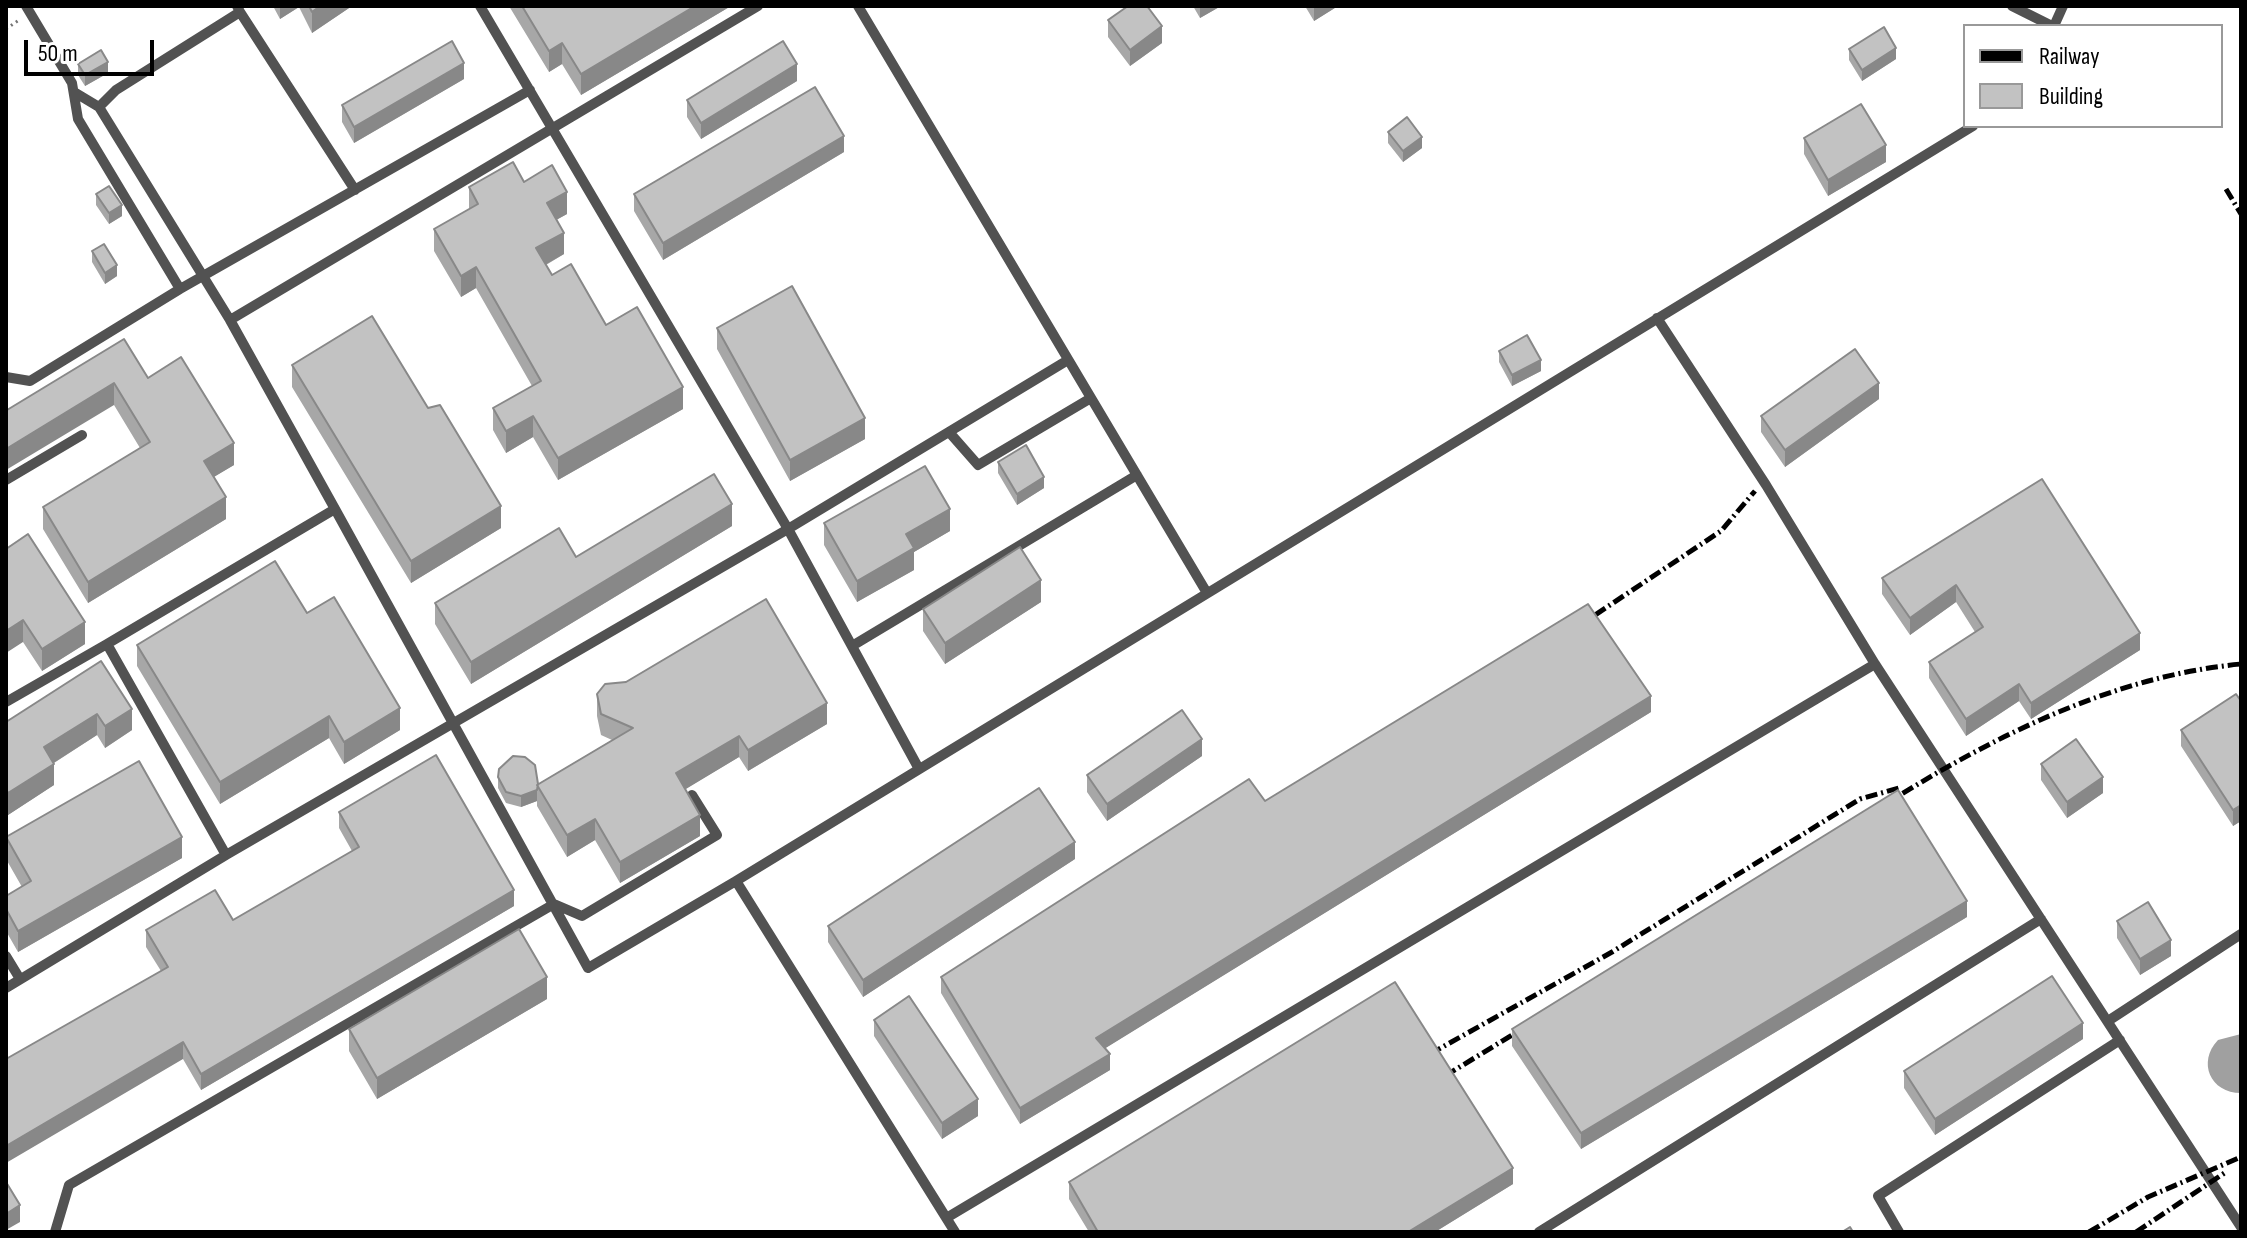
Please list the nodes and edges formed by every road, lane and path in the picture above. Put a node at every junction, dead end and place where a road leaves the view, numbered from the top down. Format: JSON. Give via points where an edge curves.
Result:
{"nodes":[{"id":1,"x":26,"y":6,"type":"edge"},
{"id":2,"x":480,"y":6,"type":"edge"},
{"id":3,"x":758,"y":6,"type":"edge"},
{"id":4,"x":858,"y":6,"type":"edge"},
{"id":5,"x":2012,"y":6,"type":"edge"},
{"id":6,"x":2063,"y":6,"type":"edge"},
{"id":7,"x":238,"y":9,"type":"edge"},
{"id":8,"x":2049,"y":24,"type":"edge"},
{"id":9,"x":2054,"y":24,"type":"edge"},
{"id":10,"x":530,"y":90,"type":"junction"},
{"id":11,"x":74,"y":92,"type":"junction"},
{"id":12,"x":99,"y":107,"type":"junction"},
{"id":13,"x":552,"y":128,"type":"junction"},
{"id":14,"x":1970,"y":128,"type":"edge"},
{"id":15,"x":355,"y":190,"type":"junction"},
{"id":16,"x":204,"y":276,"type":"junction"},
{"id":17,"x":180,"y":289,"type":"junction"},
{"id":18,"x":1657,"y":318,"type":"junction"},
{"id":19,"x":230,"y":320,"type":"junction"},
{"id":20,"x":1068,"y":360,"type":"junction"},
{"id":21,"x":6,"y":377,"type":"edge"},
{"id":22,"x":1091,"y":398,"type":"junction"},
{"id":23,"x":949,"y":432,"type":"junction"},
{"id":24,"x":82,"y":435,"type":"dead end"},
{"id":25,"x":1137,"y":475,"type":"junction"},
{"id":26,"x":6,"y":480,"type":"edge"},
{"id":27,"x":335,"y":509,"type":"junction"},
{"id":28,"x":788,"y":529,"type":"junction"},
{"id":29,"x":1207,"y":593,"type":"junction"},
{"id":30,"x":107,"y":644,"type":"junction"},
{"id":31,"x":852,"y":646,"type":"junction"},
{"id":32,"x":1875,"y":664,"type":"junction"},
{"id":33,"x":6,"y":702,"type":"edge"},
{"id":34,"x":455,"y":722,"type":"junction"},
{"id":35,"x":919,"y":769,"type":"junction"},
{"id":36,"x":692,"y":795,"type":"edge"},
{"id":37,"x":226,"y":855,"type":"junction"},
{"id":38,"x":736,"y":881,"type":"junction"},
{"id":39,"x":554,"y":904,"type":"junction"},
{"id":40,"x":2041,"y":919,"type":"junction"},
{"id":41,"x":2241,"y":934,"type":"edge"},
{"id":42,"x":6,"y":956,"type":"edge"},
{"id":43,"x":20,"y":979,"type":"junction"},
{"id":44,"x":6,"y":988,"type":"edge"},
{"id":45,"x":2108,"y":1021,"type":"junction"},
{"id":46,"x":2120,"y":1040,"type":"junction"},
{"id":47,"x":948,"y":1217,"type":"junction"},
{"id":48,"x":2240,"y":1230,"type":"edge"},
{"id":49,"x":55,"y":1232,"type":"edge"},
{"id":50,"x":955,"y":1232,"type":"edge"},
{"id":51,"x":1539,"y":1232,"type":"edge"},
{"id":52,"x":1899,"y":1232,"type":"edge"}],
"edges":[{"from":1,"to":11,"type":"lane"},
{"from":2,"to":10,"type":"lane"},
{"from":3,"to":13,"type":"lane"},
{"from":4,"to":20,"type":"lane"},
{"from":5,"to":8,"type":"lane"},
{"from":6,"to":9,"type":"lane"},
{"from":7,"to":12,"type":"lane","via":[[116,90]]},
{"from":7,"to":15,"type":"lane"},
{"from":10,"to":13,"type":"lane"},
{"from":10,"to":15,"type":"lane"},
{"from":11,"to":12,"type":"lane"},
{"from":11,"to":17,"type":"lane","via":[[78,119]]},
{"from":12,"to":16,"type":"lane"},
{"from":13,"to":19,"type":"lane"},
{"from":13,"to":28,"type":"lane"},
{"from":14,"to":18,"type":"lane"},
{"from":15,"to":16,"type":"lane"},
{"from":16,"to":17,"type":"lane"},
{"from":16,"to":19,"type":"lane"},
{"from":17,"to":21,"type":"lane","via":[[30,381]]},
{"from":18,"to":29,"type":"lane"},
{"from":18,"to":32,"type":"lane"},
{"from":19,"to":27,"type":"lane"},
{"from":20,"to":22,"type":"lane"},
{"from":20,"to":23,"type":"lane"},
{"from":22,"to":23,"type":"lane","via":[[978,465]]},
{"from":22,"to":25,"type":"lane"},
{"from":23,"to":28,"type":"lane"},
{"from":24,"to":26,"type":"lane"},
{"from":25,"to":29,"type":"lane"},
{"from":25,"to":31,"type":"lane"},
{"from":27,"to":30,"type":"lane"},
{"from":27,"to":34,"type":"lane"},
{"from":28,"to":31,"type":"lane"},
{"from":28,"to":34,"type":"lane"},
{"from":29,"to":35,"type":"lane"},
{"from":30,"to":33,"type":"lane"},
{"from":30,"to":37,"type":"lane"},
{"from":31,"to":35,"type":"lane"},
{"from":32,"to":40,"type":"lane"},
{"from":32,"to":47,"type":"lane"},
{"from":34,"to":37,"type":"lane"},
{"from":34,"to":39,"type":"lane"},
{"from":35,"to":38,"type":"lane"},
{"from":36,"to":39,"type":"lane","via":[[717,835],[582,916]]},
{"from":37,"to":43,"type":"lane"},
{"from":38,"to":39,"type":"lane","via":[[588,968]]},
{"from":38,"to":47,"type":"lane"},
{"from":39,"to":49,"type":"lane","via":[[69,1185]]},
{"from":40,"to":45,"type":"lane"},
{"from":40,"to":51,"type":"lane"},
{"from":41,"to":45,"type":"lane"},
{"from":42,"to":43,"type":"lane"},
{"from":43,"to":44,"type":"lane"},
{"from":45,"to":46,"type":"lane"},
{"from":46,"to":48,"type":"lane"},
{"from":46,"to":52,"type":"lane","via":[[1878,1196]]},
{"from":47,"to":50,"type":"lane"}]}
